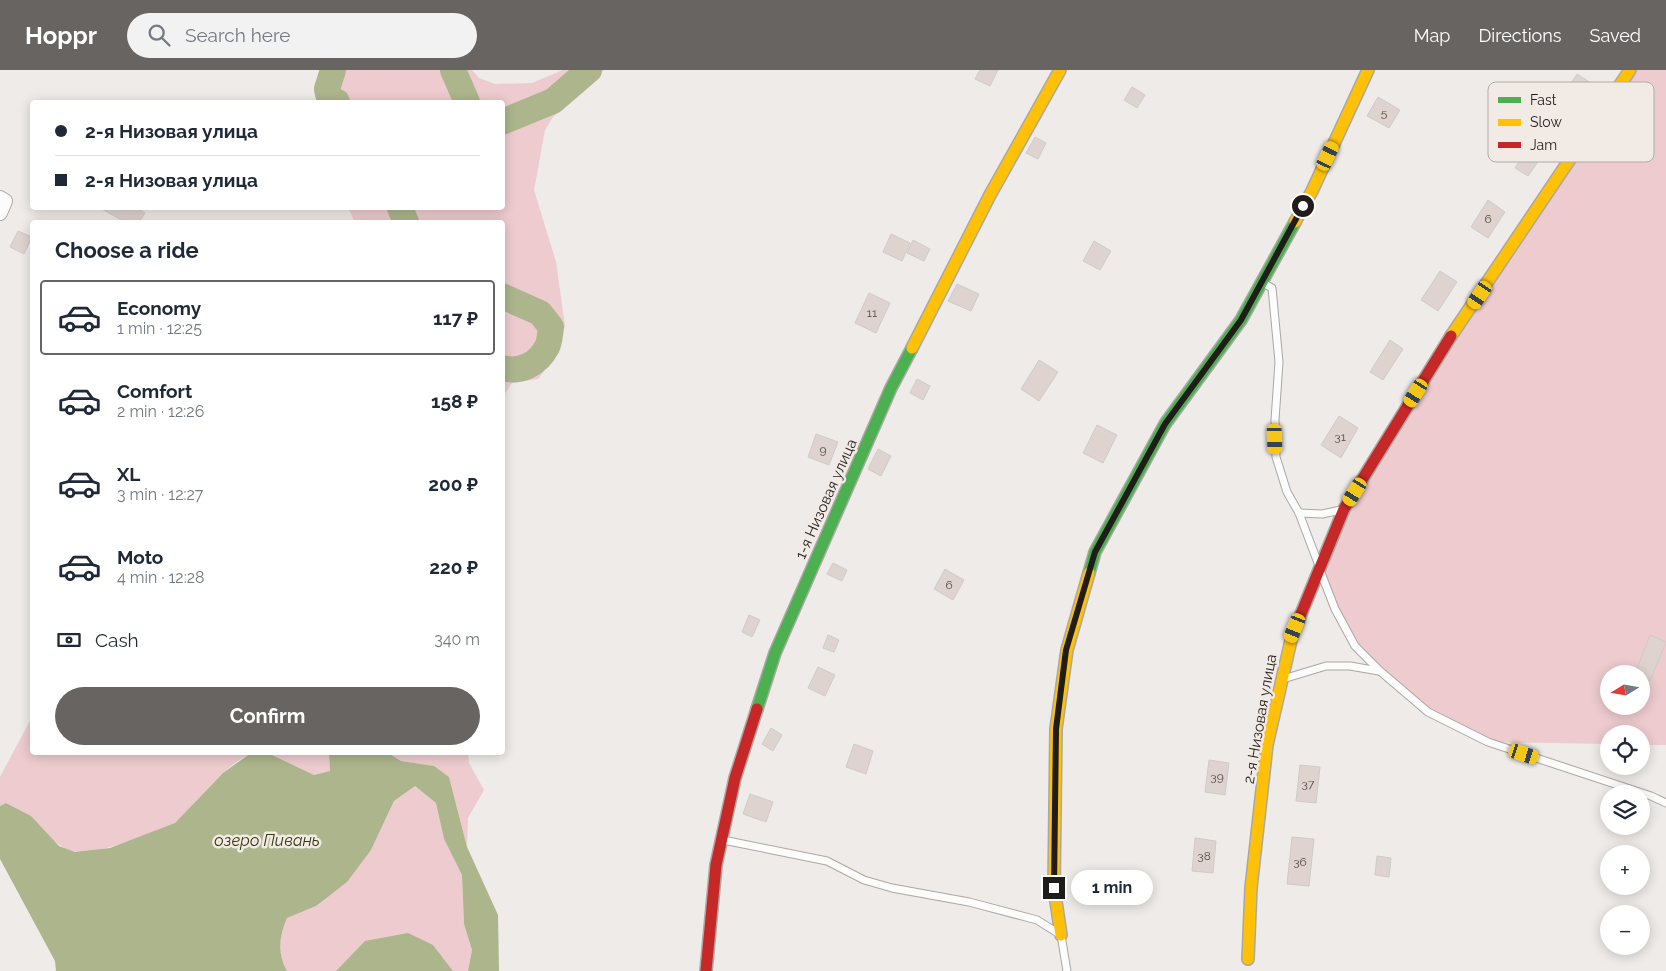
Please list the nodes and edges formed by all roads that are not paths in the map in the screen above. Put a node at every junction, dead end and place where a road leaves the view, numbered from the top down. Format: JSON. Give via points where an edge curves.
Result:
{"nodes":[{"id":1,"x":1060,"y":70,"type":"edge"},
{"id":2,"x":1368,"y":70,"type":"edge"},
{"id":3,"x":1630,"y":70,"type":"edge"},
{"id":4,"x":1622,"y":82,"type":"edge"},
{"id":5,"x":1569,"y":162,"type":"edge"},
{"id":6,"x":1262,"y":282,"type":"junction"},
{"id":7,"x":1344,"y":509,"type":"junction"},
{"id":8,"x":1299,"y":513,"type":"junction"},
{"id":9,"x":1319,"y":568,"type":"junction"},
{"id":10,"x":1380,"y":671,"type":"junction"},
{"id":11,"x":1281,"y":679,"type":"junction"},
{"id":12,"x":1666,"y":803,"type":"edge"},
{"id":13,"x":723,"y":840,"type":"junction"},
{"id":14,"x":1061,"y":936,"type":"junction"},
{"id":15,"x":1247,"y":962,"type":"dead end"},
{"id":16,"x":706,"y":971,"type":"edge"},
{"id":17,"x":1067,"y":971,"type":"edge"}],
"edges":[{"from":1,"to":13,"type":"street","name":"1-я Низовая улица","via":[[990,195],[891,388],[775,654],[739,759]]},
{"from":2,"to":6,"type":"street","via":[[1312,191]]},
{"from":3,"to":4,"type":"street","name":"2-я Низовая улица"},
{"from":5,"to":7,"type":"street","name":"2-я Низовая улица","via":[[1448,343]]},
{"from":6,"to":8,"type":"lane","via":[[1272,288],[1278,353],[1276,457]]},
{"from":6,"to":14,"type":"street","via":[[1241,320],[1165,424],[1095,552],[1066,650],[1056,729],[1054,888]]},
{"from":7,"to":8,"type":"lane","via":[[1322,514]]},
{"from":7,"to":9,"type":"street","name":"2-я Низовая улица"},
{"from":8,"to":9,"type":"lane"},
{"from":9,"to":10,"type":"lane","via":[[1335,609],[1355,646]]},
{"from":9,"to":11,"type":"street","name":"2-я Низовая улица","via":[[1289,644]]},
{"from":10,"to":11,"type":"lane","via":[[1326,666]]},
{"from":10,"to":12,"type":"lane","via":[[1428,712],[1488,742]]},
{"from":11,"to":15,"type":"street","name":"2-я Низовая улица","via":[[1267,745],[1251,888]]},
{"from":13,"to":14,"type":"lane","via":[[827,861],[864,880],[892,888],[969,902],[1037,920]]},
{"from":13,"to":16,"type":"street","name":"1-я Низовая улица","via":[[716,865]]},
{"from":14,"to":17,"type":"lane"}]}
